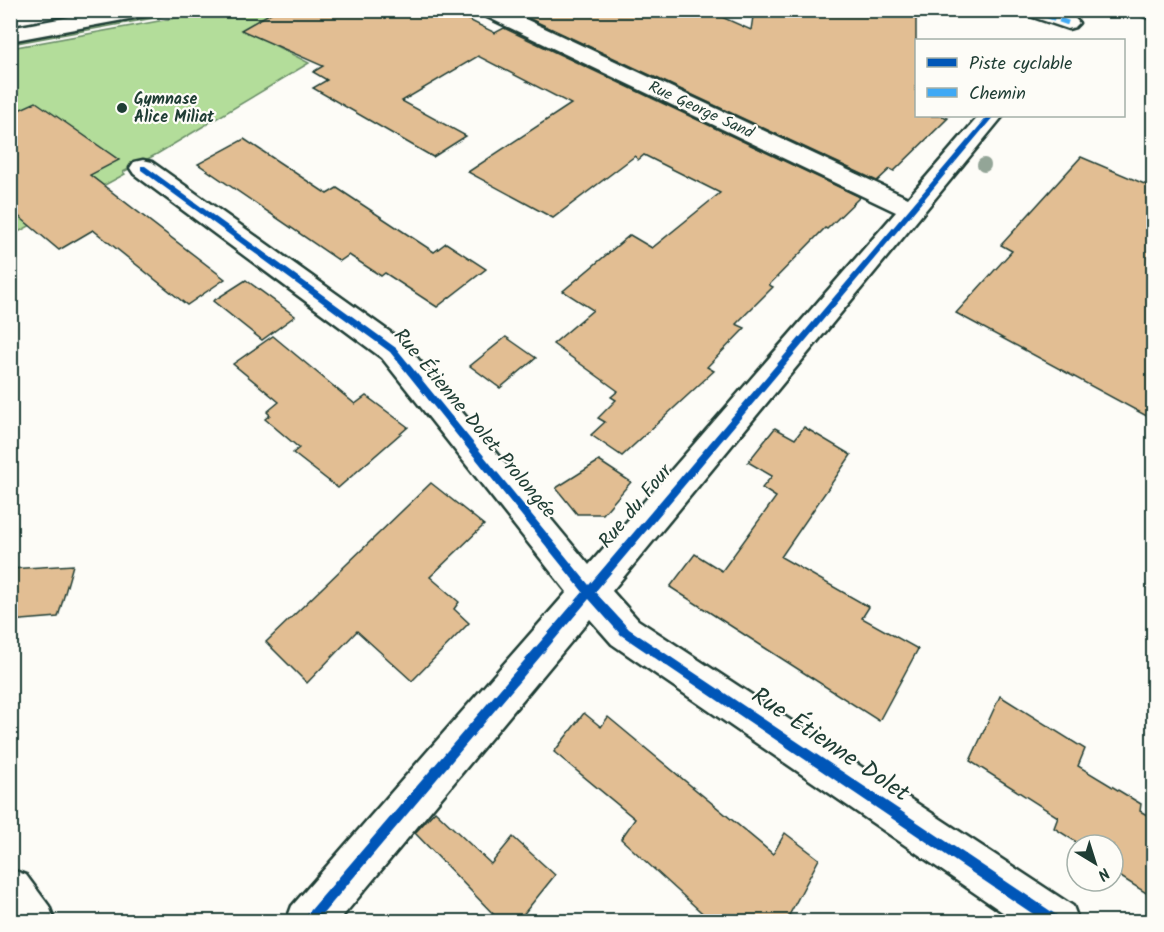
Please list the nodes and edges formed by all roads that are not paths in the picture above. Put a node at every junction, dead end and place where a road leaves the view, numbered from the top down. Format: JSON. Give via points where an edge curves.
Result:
{"nodes":[{"id":1,"x":145,"y":10,"type":"edge"},
{"id":2,"x":488,"y":10,"type":"edge"},
{"id":3,"x":1031,"y":10,"type":"edge"},
{"id":4,"x":1133,"y":10,"type":"edge"},
{"id":5,"x":1073,"y":17,"type":"edge"},
{"id":6,"x":1154,"y":18,"type":"edge"},
{"id":7,"x":10,"y":35,"type":"edge"},
{"id":8,"x":1055,"y":39,"type":"edge"},
{"id":9,"x":990,"y":117,"type":"edge"},
{"id":10,"x":143,"y":168,"type":"dead end"},
{"id":11,"x":913,"y":210,"type":"junction"},
{"id":12,"x":589,"y":592,"type":"junction"},
{"id":13,"x":10,"y":891,"type":"edge"},
{"id":14,"x":33,"y":921,"type":"edge"},
{"id":15,"x":308,"y":921,"type":"edge"},
{"id":16,"x":1057,"y":921,"type":"edge"}],
"edges":[{"from":1,"to":7,"type":"street"},
{"from":2,"to":11,"type":"street","name":"Rue George Sand"},
{"from":3,"to":5,"type":"street"},
{"from":4,"to":6,"type":"lane"},
{"from":5,"to":8,"type":"street"},
{"from":9,"to":11,"type":"street","name":"Rue du Four"},
{"from":10,"to":12,"type":"street","name":"Rue Étienne Dolet Prolongée","via":[[393,350]]},
{"from":11,"to":12,"type":"street","name":"Rue du Four"},
{"from":12,"to":15,"type":"street","name":"Rue du Four"},
{"from":12,"to":16,"type":"street","name":"Rue Étienne Dolet","via":[[625,632]]},
{"from":13,"to":14,"type":"street"}]}
